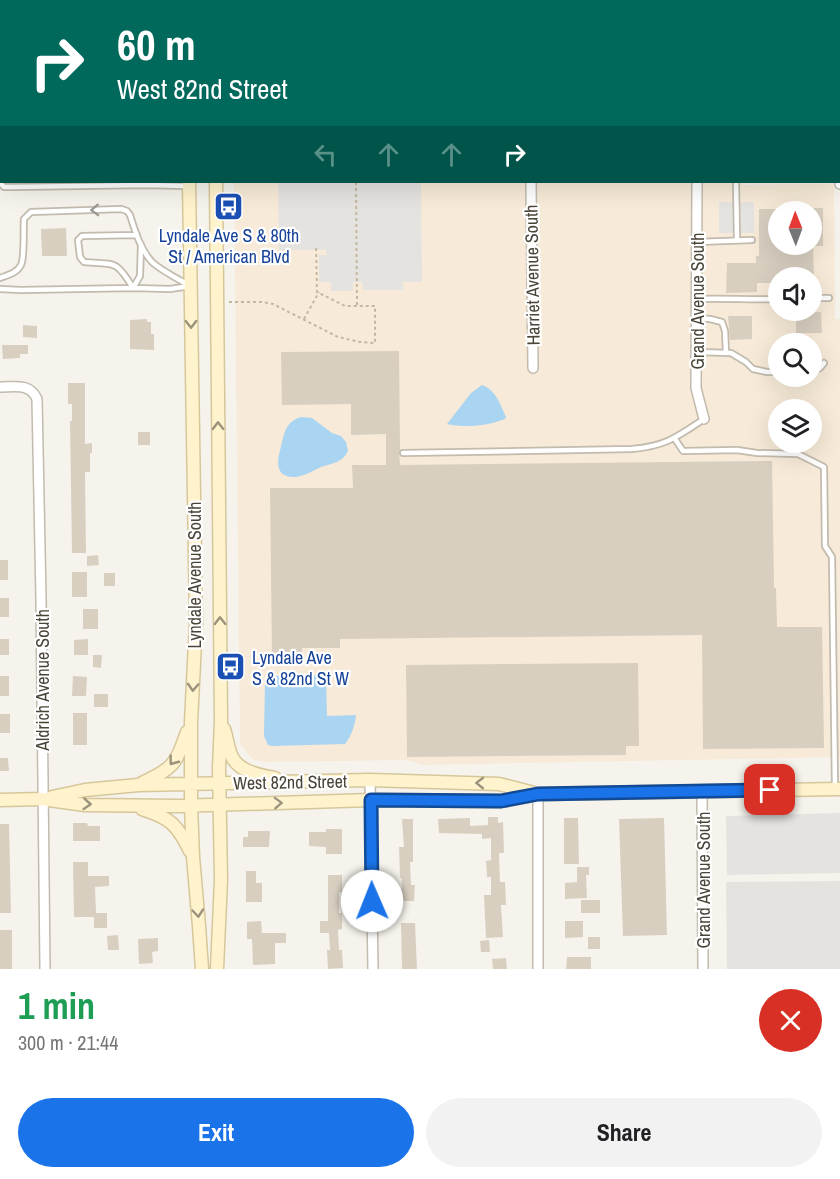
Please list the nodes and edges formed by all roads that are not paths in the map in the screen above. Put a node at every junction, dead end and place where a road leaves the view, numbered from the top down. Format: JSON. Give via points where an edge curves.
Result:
{"nodes":[{"id":1,"x":0,"y":183,"type":"edge"},
{"id":2,"x":144,"y":183,"type":"edge"},
{"id":3,"x":216,"y":183,"type":"edge"},
{"id":4,"x":531,"y":183,"type":"edge"},
{"id":5,"x":697,"y":183,"type":"edge"},
{"id":6,"x":736,"y":183,"type":"edge"},
{"id":7,"x":189,"y":184,"type":"edge"},
{"id":8,"x":137,"y":234,"type":"junction"},
{"id":9,"x":737,"y":240,"type":"junction"},
{"id":10,"x":752,"y":240,"type":"dead end"},
{"id":11,"x":697,"y":242,"type":"junction"},
{"id":12,"x":141,"y":245,"type":"junction"},
{"id":13,"x":0,"y":278,"type":"edge"},
{"id":14,"x":190,"y":286,"type":"junction"},
{"id":15,"x":133,"y":288,"type":"junction"},
{"id":16,"x":0,"y":289,"type":"edge"},
{"id":17,"x":822,"y":298,"type":"edge"},
{"id":18,"x":830,"y":298,"type":"dead end"},
{"id":19,"x":697,"y":299,"type":"junction"},
{"id":20,"x":768,"y":299,"type":"edge"},
{"id":21,"x":696,"y":318,"type":"junction"},
{"id":22,"x":696,"y":352,"type":"junction"},
{"id":23,"x":726,"y":352,"type":"junction"},
{"id":24,"x":824,"y":363,"type":"dead end"},
{"id":25,"x":822,"y":366,"type":"edge"},
{"id":26,"x":533,"y":368,"type":"dead end"},
{"id":27,"x":768,"y":372,"type":"edge"},
{"id":28,"x":0,"y":387,"type":"edge"},
{"id":29,"x":704,"y":419,"type":"joint"},
{"id":30,"x":675,"y":439,"type":"junction"},
{"id":31,"x":403,"y":453,"type":"dead end"},
{"id":32,"x":221,"y":721,"type":"junction"},
{"id":33,"x":191,"y":722,"type":"junction"},
{"id":34,"x":370,"y":780,"type":"junction"},
{"id":35,"x":293,"y":782,"type":"junction"},
{"id":36,"x":219,"y":783,"type":"junction"},
{"id":37,"x":191,"y":784,"type":"junction"},
{"id":38,"x":138,"y":785,"type":"junction"},
{"id":39,"x":838,"y":789,"type":"edge"},
{"id":40,"x":702,"y":791,"type":"junction"},
{"id":41,"x":538,"y":794,"type":"junction"},
{"id":42,"x":0,"y":800,"type":"edge"},
{"id":43,"x":42,"y":800,"type":"junction"},
{"id":44,"x":371,"y":800,"type":"junction"},
{"id":45,"x":220,"y":805,"type":"junction"},
{"id":46,"x":133,"y":806,"type":"junction"},
{"id":47,"x":191,"y":806,"type":"junction"},
{"id":48,"x":193,"y":857,"type":"junction"},
{"id":49,"x":45,"y":969,"type":"edge"},
{"id":50,"x":202,"y":969,"type":"edge"},
{"id":51,"x":217,"y":969,"type":"edge"},
{"id":52,"x":373,"y":969,"type":"edge"},
{"id":53,"x":538,"y":969,"type":"edge"},
{"id":54,"x":703,"y":969,"type":"edge"}],
"edges":[{"from":1,"to":2,"type":"lane","via":[[11,188]]},
{"from":2,"to":7,"type":"lane"},
{"from":32,"to":3,"type":"street","name":"Lyndale Avenue South","one_way":true},
{"from":4,"to":26,"type":"street","name":"Harriet Avenue South"},
{"from":5,"to":11,"type":"street","name":"Grand Avenue South"},
{"from":6,"to":9,"type":"lane"},
{"from":7,"to":14,"type":"street","name":"Lyndale Avenue South"},
{"from":8,"to":12,"type":"lane"},
{"from":8,"to":13,"type":"lane","one_way":true,"via":[[130,215],[121,209],[31,212],[24,219],[22,263]]},
{"from":8,"to":15,"type":"lane","via":[[84,236],[78,240],[81,261],[117,265]]},
{"from":9,"to":10,"type":"lane"},
{"from":9,"to":11,"type":"lane"},
{"from":11,"to":19,"type":"street","name":"Grand Avenue South"},
{"from":12,"to":14,"type":"lane","via":[[152,262]]},
{"from":12,"to":15,"type":"lane","via":[[140,276]]},
{"from":14,"to":15,"type":"lane"},
{"from":14,"to":33,"type":"street","name":"Lyndale Avenue South","one_way":true,"via":[[196,623]]},
{"from":15,"to":16,"type":"lane"},
{"from":17,"to":18,"type":"lane"},
{"from":19,"to":20,"type":"lane"},
{"from":19,"to":21,"type":"street","name":"Grand Avenue South"},
{"from":21,"to":22,"type":"street","name":"Grand Avenue South"},
{"from":21,"to":23,"type":"lane","via":[[722,322]]},
{"from":22,"to":23,"type":"lane"},
{"from":22,"to":29,"type":"street","name":"Grand Avenue South","via":[[696,388]]},
{"from":23,"to":27,"type":"lane","via":[[753,369]]},
{"from":24,"to":25,"type":"lane"},
{"from":28,"to":43,"type":"street","name":"Aldrich Avenue South","via":[[25,387],[37,399]]},
{"from":29,"to":30,"type":"lane"},
{"from":30,"to":31,"type":"lane","via":[[632,449]]},
{"from":30,"to":39,"type":"lane","via":[[683,451],[798,454],[824,467],[825,546],[832,557]]},
{"from":32,"to":35,"type":"street","via":[[231,756],[243,769]]},
{"from":32,"to":36,"type":"street","name":"Lyndale Avenue South"},
{"from":33,"to":37,"type":"street","name":"Lyndale Avenue South"},
{"from":33,"to":38,"type":"street","one_way":true,"via":[[178,758],[165,771]]},
{"from":34,"to":35,"type":"street","name":"West 82nd Street"},
{"from":41,"to":34,"type":"street","name":"West 82nd Street","one_way":true,"via":[[499,784]]},
{"from":34,"to":44,"type":"street"},
{"from":35,"to":36,"type":"street","name":"West 82nd Street"},
{"from":36,"to":37,"type":"street","name":"West 82nd Street"},
{"from":36,"to":45,"type":"street","name":"Lyndale Avenue South"},
{"from":37,"to":38,"type":"street","name":"West 82nd Street"},
{"from":37,"to":47,"type":"street","name":"Lyndale Avenue South"},
{"from":38,"to":43,"type":"street","name":"West 82nd Street","via":[[85,790]]},
{"from":39,"to":40,"type":"street","name":"West 82nd Street"},
{"from":40,"to":41,"type":"street","name":"West 82nd Street"},
{"from":40,"to":54,"type":"street","name":"Grand Avenue South"},
{"from":41,"to":44,"type":"street","name":"West 82nd Street","via":[[501,801]]},
{"from":41,"to":53,"type":"street"},
{"from":42,"to":43,"type":"street","name":"West 82nd Street"},
{"from":43,"to":46,"type":"street","name":"West 82nd Street","one_way":true},
{"from":43,"to":49,"type":"street","name":"Aldrich Avenue South"},
{"from":45,"to":44,"type":"street","name":"West 82nd Street","one_way":true},
{"from":44,"to":52,"type":"street"},
{"from":45,"to":47,"type":"street","name":"West 82nd Street"},
{"from":45,"to":51,"type":"street","name":"Lyndale Avenue South"},
{"from":46,"to":47,"type":"street","name":"West 82nd Street"},
{"from":46,"to":48,"type":"street","via":[[173,824]]},
{"from":47,"to":48,"type":"street","name":"Lyndale Avenue South"},
{"from":48,"to":50,"type":"street","name":"Lyndale Avenue South","one_way":true}]}
